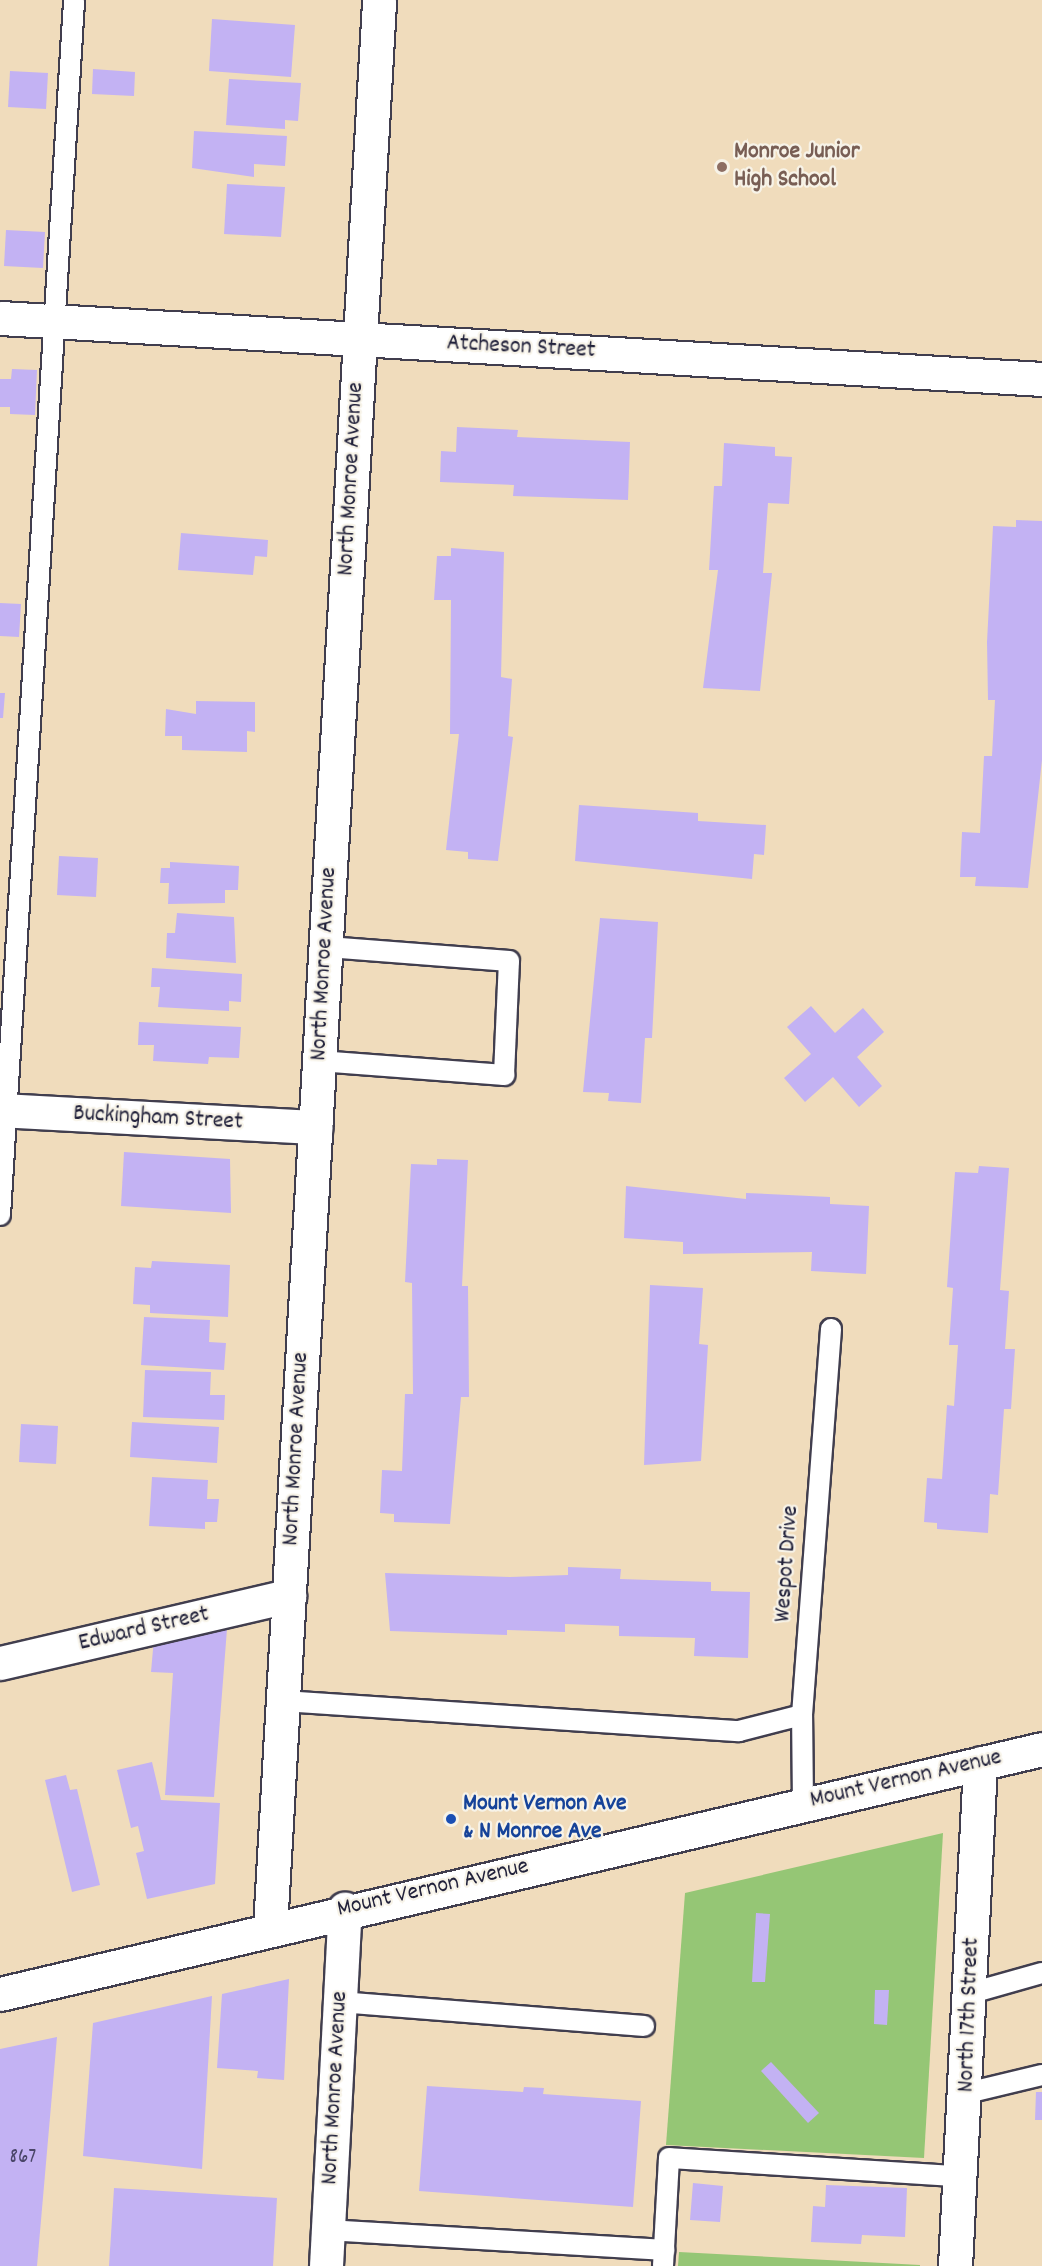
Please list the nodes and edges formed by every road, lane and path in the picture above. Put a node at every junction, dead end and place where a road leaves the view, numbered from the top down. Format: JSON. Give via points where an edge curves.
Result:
{"nodes":[{"id":1,"x":74,"y":0,"type":"edge"},
{"id":2,"x":379,"y":0,"type":"edge"},
{"id":3,"x":0,"y":318,"type":"edge"},
{"id":4,"x":55,"y":321,"type":"junction"},
{"id":5,"x":359,"y":339,"type":"junction"},
{"id":6,"x":1042,"y":379,"type":"edge"},
{"id":7,"x":326,"y":947,"type":"junction"},
{"id":8,"x":319,"y":1061,"type":"junction"},
{"id":9,"x":3,"y":1111,"type":"edge"},
{"id":10,"x":316,"y":1127,"type":"junction"},
{"id":11,"x":0,"y":1215,"type":"edge"},
{"id":12,"x":831,"y":1329,"type":"dead end"},
{"id":13,"x":289,"y":1596,"type":"junction"},
{"id":14,"x":0,"y":1663,"type":"edge"},
{"id":15,"x":283,"y":1701,"type":"junction"},
{"id":16,"x":802,"y":1715,"type":"junction"},
{"id":17,"x":1042,"y":1749,"type":"edge"},
{"id":18,"x":980,"y":1764,"type":"junction"},
{"id":19,"x":803,"y":1804,"type":"junction"},
{"id":20,"x":345,"y":1909,"type":"junction"},
{"id":21,"x":270,"y":1928,"type":"junction"},
{"id":22,"x":1042,"y":1973,"type":"edge"},
{"id":23,"x":971,"y":1993,"type":"junction"},
{"id":24,"x":0,"y":1994,"type":"edge"},
{"id":25,"x":340,"y":2002,"type":"junction"},
{"id":26,"x":644,"y":2026,"type":"dead end"},
{"id":27,"x":1042,"y":2075,"type":"edge"},
{"id":28,"x":967,"y":2093,"type":"junction"},
{"id":29,"x":959,"y":2176,"type":"junction"},
{"id":30,"x":328,"y":2230,"type":"junction"},
{"id":31,"x":663,"y":2258,"type":"edge"},
{"id":32,"x":326,"y":2266,"type":"edge"},
{"id":33,"x":955,"y":2266,"type":"edge"}],
"edges":[{"from":1,"to":4,"type":"lane"},
{"from":2,"to":5,"type":"street","name":"North Monroe Avenue"},
{"from":3,"to":4,"type":"street","name":"Atcheson Street"},
{"from":4,"to":5,"type":"street","name":"Atcheson Street"},
{"from":4,"to":9,"type":"lane"},
{"from":5,"to":6,"type":"street","name":"Atcheson Street"},
{"from":5,"to":7,"type":"street","name":"North Monroe Avenue"},
{"from":7,"to":8,"type":"street","name":"North Monroe Avenue"},
{"from":7,"to":8,"type":"lane","via":[[509,961],[504,1075]]},
{"from":8,"to":10,"type":"street","name":"North Monroe Avenue"},
{"from":9,"to":10,"type":"street","name":"Buckingham Street"},
{"from":9,"to":11,"type":"lane"},
{"from":10,"to":13,"type":"street","name":"North Monroe Avenue"},
{"from":12,"to":16,"type":"lane","name":"Wespot Drive"},
{"from":13,"to":14,"type":"street","name":"Edward Street"},
{"from":13,"to":15,"type":"street","name":"North Monroe Avenue"},
{"from":15,"to":16,"type":"lane","via":[[739,1731]]},
{"from":15,"to":21,"type":"street","name":"North Monroe Avenue"},
{"from":16,"to":19,"type":"lane","name":"Wespot Drive"},
{"from":17,"to":18,"type":"street","name":"Mount Vernon Avenue"},
{"from":18,"to":19,"type":"street","name":"Mount Vernon Avenue"},
{"from":18,"to":23,"type":"street","name":"North 17th Street"},
{"from":19,"to":20,"type":"street","name":"Mount Vernon Avenue"},
{"from":20,"to":21,"type":"street","name":"Mount Vernon Avenue"},
{"from":20,"to":25,"type":"street","name":"North Monroe Avenue"},
{"from":21,"to":24,"type":"street","name":"Mount Vernon Avenue"},
{"from":22,"to":23,"type":"lane"},
{"from":23,"to":28,"type":"street","name":"North 17th Street"},
{"from":25,"to":26,"type":"lane"},
{"from":25,"to":30,"type":"street","name":"North Monroe Avenue"},
{"from":27,"to":28,"type":"lane"},
{"from":28,"to":29,"type":"street","name":"North 17th Street"},
{"from":29,"to":31,"type":"lane","via":[[669,2158]]},
{"from":29,"to":33,"type":"street","name":"North 17th Street"},
{"from":30,"to":31,"type":"lane"},
{"from":30,"to":32,"type":"street","name":"North Monroe Avenue"}]}
